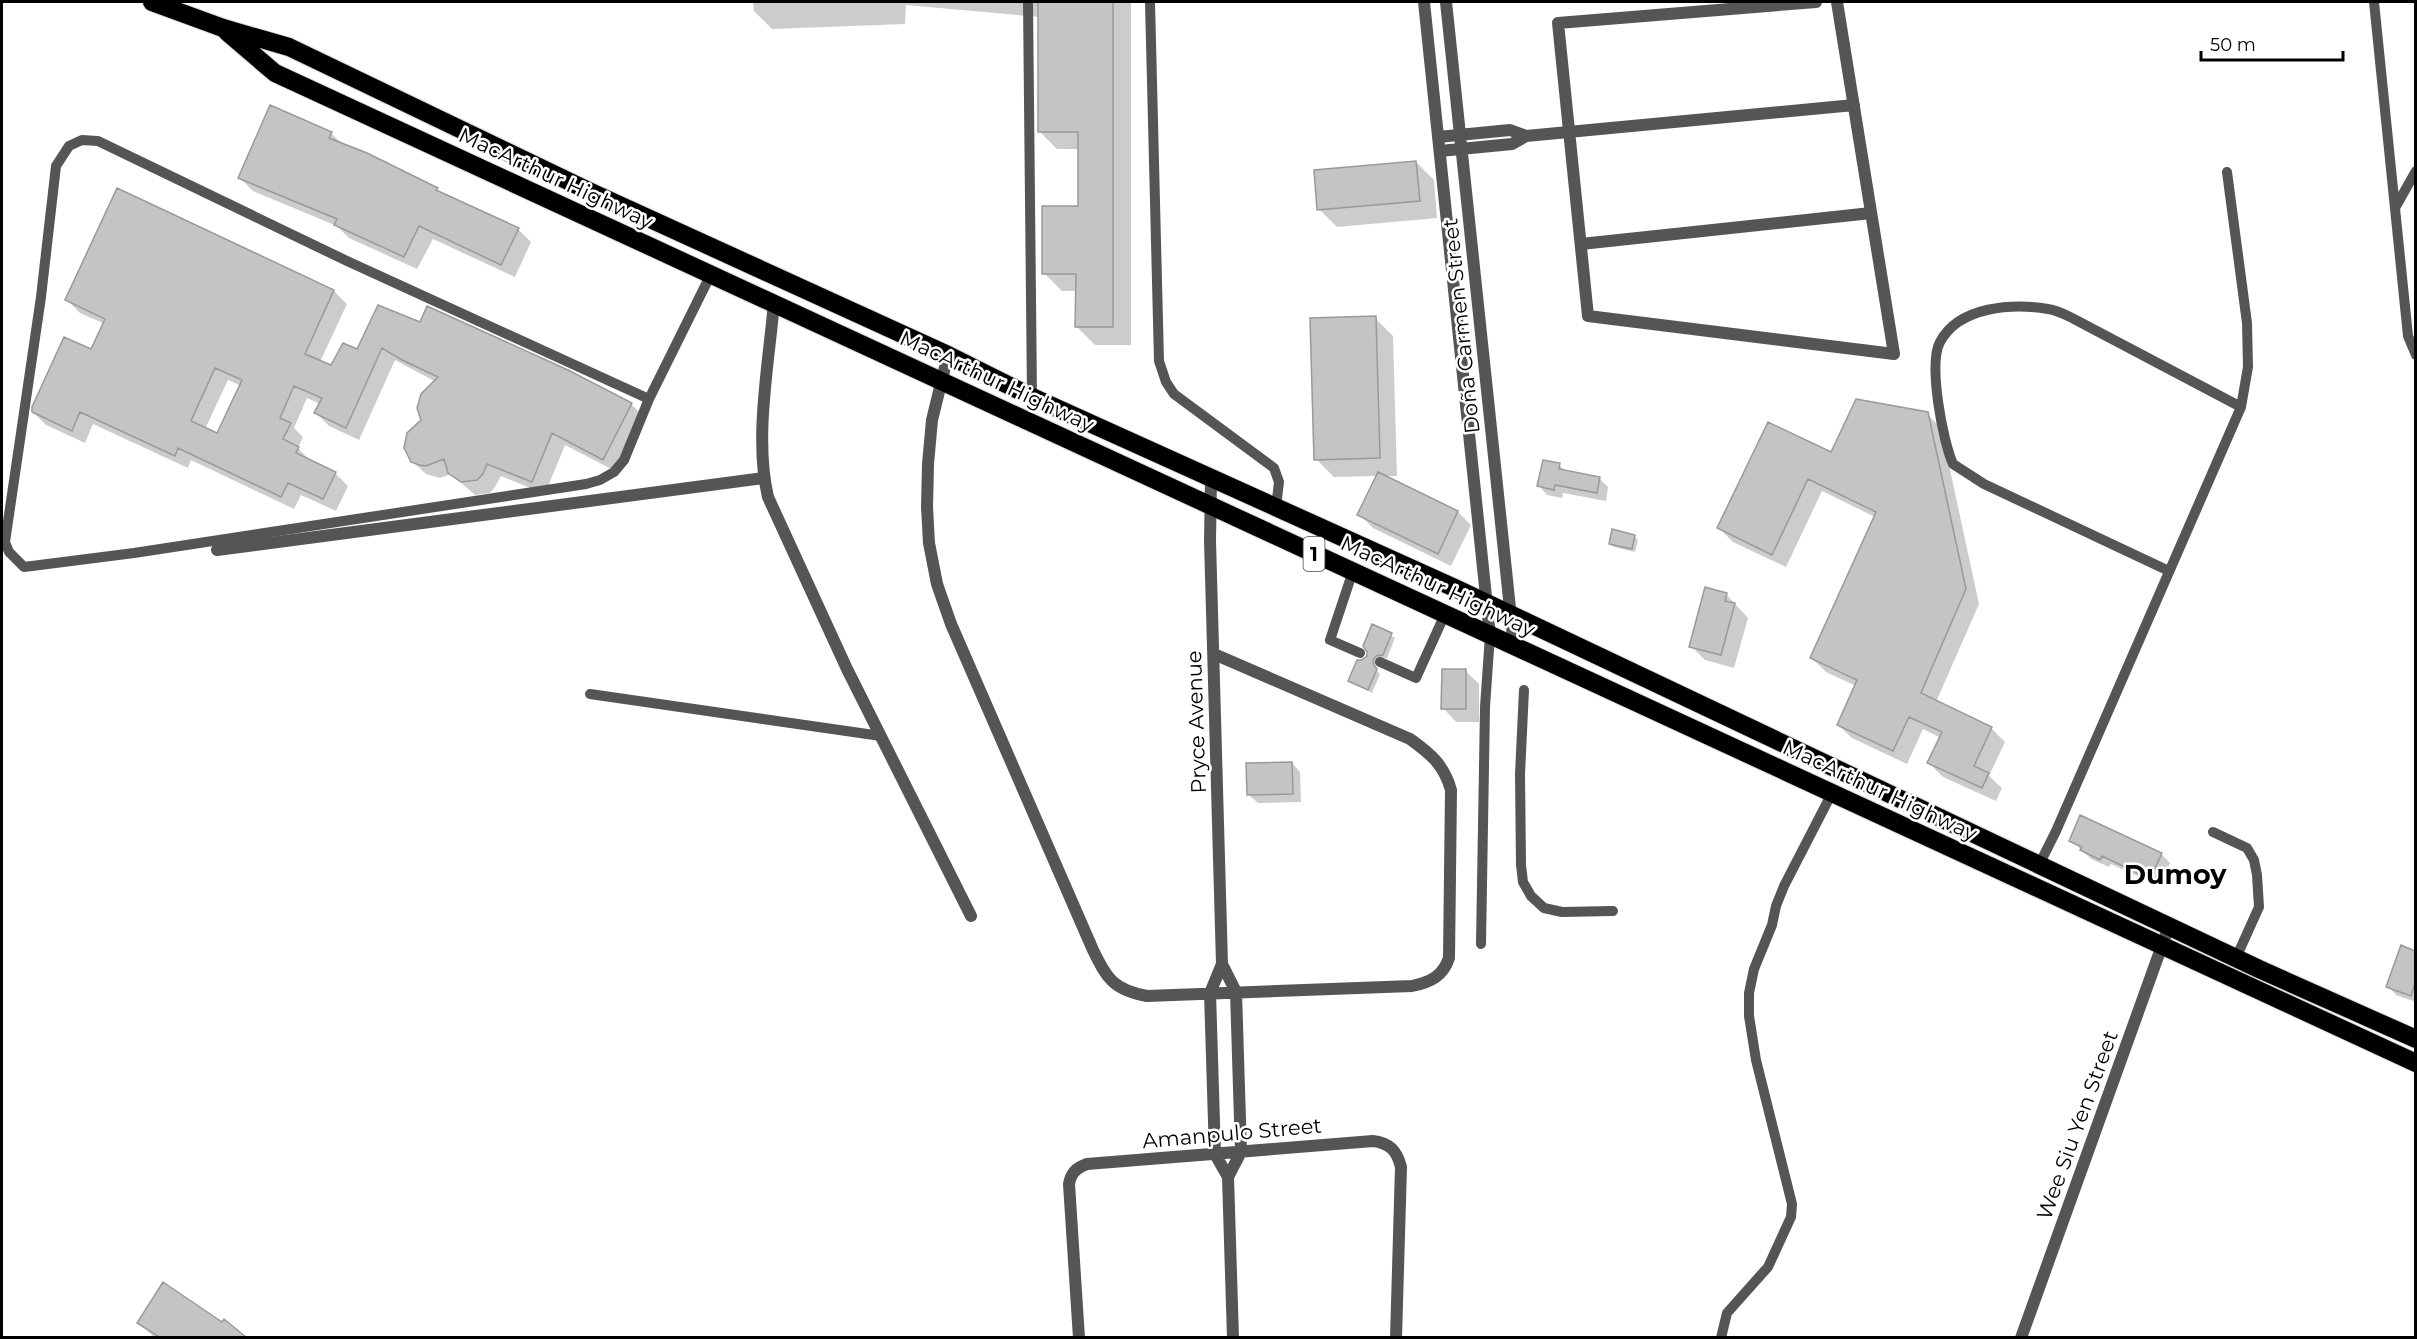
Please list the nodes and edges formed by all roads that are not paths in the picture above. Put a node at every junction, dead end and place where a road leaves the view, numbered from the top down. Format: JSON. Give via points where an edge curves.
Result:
{"nodes":[{"id":1,"x":152,"y":2,"type":"edge"},
{"id":2,"x":1028,"y":2,"type":"edge"},
{"id":3,"x":1150,"y":2,"type":"edge"},
{"id":4,"x":1424,"y":2,"type":"edge"},
{"id":5,"x":1446,"y":2,"type":"edge"},
{"id":6,"x":1816,"y":2,"type":"edge"},
{"id":7,"x":1837,"y":2,"type":"edge"},
{"id":8,"x":2374,"y":2,"type":"edge"},
{"id":9,"x":223,"y":28,"type":"junction"},
{"id":10,"x":1854,"y":105,"type":"junction"},
{"id":11,"x":1570,"y":132,"type":"junction"},
{"id":12,"x":1460,"y":135,"type":"junction"},
{"id":13,"x":1526,"y":136,"type":"junction"},
{"id":14,"x":1438,"y":137,"type":"junction"},
{"id":15,"x":1462,"y":149,"type":"junction"},
{"id":16,"x":1440,"y":151,"type":"junction"},
{"id":17,"x":2415,"y":171,"type":"edge"},
{"id":18,"x":2227,"y":172,"type":"dead end"},
{"id":19,"x":2395,"y":208,"type":"junction"},
{"id":20,"x":1871,"y":213,"type":"junction"},
{"id":21,"x":1581,"y":244,"type":"junction"},
{"id":22,"x":711,"y":274,"type":"junction"},
{"id":23,"x":774,"y":302,"type":"junction"},
{"id":24,"x":948,"y":355,"type":"junction"},
{"id":25,"x":2415,"y":355,"type":"edge"},
{"id":26,"x":942,"y":380,"type":"junction"},
{"id":27,"x":1005,"y":383,"type":"junction"},
{"id":28,"x":1032,"y":397,"type":"junction"},
{"id":29,"x":649,"y":399,"type":"junction"},
{"id":30,"x":995,"y":405,"type":"junction"},
{"id":31,"x":2241,"y":407,"type":"junction"},
{"id":32,"x":764,"y":478,"type":"junction"},
{"id":33,"x":1211,"y":479,"type":"junction"},
{"id":34,"x":1211,"y":506,"type":"junction"},
{"id":35,"x":1276,"y":507,"type":"junction"},
{"id":36,"x":217,"y":550,"type":"dead end"},
{"id":37,"x":1353,"y":571,"type":"junction"},
{"id":38,"x":2169,"y":571,"type":"junction"},
{"id":39,"x":1489,"y":605,"type":"junction"},
{"id":40,"x":1445,"y":614,"type":"junction"},
{"id":41,"x":1512,"y":616,"type":"junction"},
{"id":42,"x":1490,"y":635,"type":"junction"},
{"id":43,"x":1514,"y":646,"type":"junction"},
{"id":44,"x":1360,"y":653,"type":"dead end"},
{"id":45,"x":1214,"y":654,"type":"junction"},
{"id":46,"x":1380,"y":662,"type":"dead end"},
{"id":47,"x":1524,"y":690,"type":"dead end"},
{"id":48,"x":590,"y":694,"type":"dead end"},
{"id":49,"x":881,"y":736,"type":"junction"},
{"id":50,"x":1843,"y":773,"type":"junction"},
{"id":51,"x":1833,"y":791,"type":"junction"},
{"id":52,"x":2213,"y":832,"type":"dead end"},
{"id":53,"x":2039,"y":865,"type":"junction"},
{"id":54,"x":1613,"y":910,"type":"dead end"},
{"id":55,"x":971,"y":916,"type":"dead end"},
{"id":56,"x":2169,"y":926,"type":"junction"},
{"id":57,"x":1481,"y":944,"type":"dead end"},
{"id":58,"x":2162,"y":946,"type":"junction"},
{"id":59,"x":2236,"y":958,"type":"junction"},
{"id":60,"x":1222,"y":964,"type":"junction"},
{"id":61,"x":1210,"y":993,"type":"junction"},
{"id":62,"x":1236,"y":993,"type":"junction"},
{"id":63,"x":2415,"y":1040,"type":"edge"},
{"id":64,"x":2415,"y":1063,"type":"edge"},
{"id":65,"x":1240,"y":1152,"type":"junction"},
{"id":66,"x":1215,"y":1154,"type":"junction"},
{"id":67,"x":1228,"y":1177,"type":"junction"},
{"id":68,"x":1079,"y":1338,"type":"edge"},
{"id":69,"x":1233,"y":1338,"type":"edge"},
{"id":70,"x":1396,"y":1338,"type":"edge"},
{"id":71,"x":1721,"y":1338,"type":"edge"},
{"id":72,"x":2021,"y":1338,"type":"edge"}],
"edges":[{"from":1,"to":9,"type":"highway","name":"MacArthur Highway","number":"1"},
{"from":2,"to":28,"type":"lane"},
{"from":3,"to":35,"type":"lane","via":[[1159,361],[1174,394],[1274,468],[1279,483]]},
{"from":4,"to":14,"type":"street","name":"Doña Carmen Street"},
{"from":5,"to":12,"type":"street","name":"Doña Carmen Street"},
{"from":6,"to":11,"type":"street","via":[[1558,23]]},
{"from":7,"to":10,"type":"street"},
{"from":8,"to":19,"type":"lane"},
{"from":9,"to":22,"type":"highway","name":"MacArthur Highway","number":"1","via":[[275,73]]},
{"from":9,"to":24,"type":"highway","name":"MacArthur Highway","number":"1","via":[[289,46],[591,192]]},
{"from":10,"to":11,"type":"street"},
{"from":10,"to":20,"type":"street"},
{"from":11,"to":13,"type":"street"},
{"from":11,"to":21,"type":"street"},
{"from":12,"to":13,"type":"street","via":[[1510,130]]},
{"from":12,"to":14,"type":"street"},
{"from":12,"to":15,"type":"street","name":"Doña Carmen Street"},
{"from":13,"to":15,"type":"street","via":[[1512,144]]},
{"from":14,"to":16,"type":"street","name":"Doña Carmen Street"},
{"from":15,"to":16,"type":"street"},
{"from":15,"to":41,"type":"street","name":"Doña Carmen Street"},
{"from":16,"to":39,"type":"street","name":"Doña Carmen Street"},
{"from":17,"to":19,"type":"lane"},
{"from":18,"to":31,"type":"lane","via":[[2247,323],[2248,367]]},
{"from":19,"to":25,"type":"lane","via":[[2408,336]]},
{"from":20,"to":21,"type":"street"},
{"from":20,"to":21,"type":"street","via":[[1894,354],[1588,316]]},
{"from":22,"to":23,"type":"highway","name":"MacArthur Highway","number":"1"},
{"from":22,"to":29,"type":"lane"},
{"from":23,"to":26,"type":"highway","name":"MacArthur Highway","number":"1"},
{"from":23,"to":32,"type":"street","via":[[762,436]]},
{"from":24,"to":26,"type":"street"},
{"from":24,"to":27,"type":"highway","name":"MacArthur Highway","number":"1"},
{"from":26,"to":30,"type":"highway","name":"MacArthur Highway","number":"1"},
{"from":26,"to":61,"type":"street","via":[[932,420],[928,464],[929,543],[937,584],[1093,950],[1110,980],[1133,994]]},
{"from":27,"to":28,"type":"highway","name":"MacArthur Highway","number":"1"},
{"from":27,"to":30,"type":"highway"},
{"from":28,"to":33,"type":"highway","name":"MacArthur Highway","number":"1"},
{"from":29,"to":29,"type":"lane","via":[[624,460],[614,472],[586,484],[134,554],[24,567],[5,542],[56,165],[69,146],[82,140],[98,141],[346,261]]},
{"from":30,"to":34,"type":"highway","name":"MacArthur Highway","number":"1"},
{"from":31,"to":38,"type":"lane"},
{"from":31,"to":38,"type":"lane","via":[[2050,309],[2007,306],[1974,314],[1952,326],[1940,342],[1934,360],[1936,379],[1945,441],[1953,464],[1984,484]]},
{"from":32,"to":36,"type":"street"},
{"from":32,"to":49,"type":"street","via":[[768,497],[791,549]]},
{"from":33,"to":34,"type":"street","name":"Pryce Avenue"},
{"from":33,"to":35,"type":"highway","name":"MacArthur Highway","number":"1"},
{"from":34,"to":37,"type":"highway","name":"MacArthur Highway","number":"1"},
{"from":34,"to":45,"type":"street","name":"Pryce Avenue"},
{"from":35,"to":39,"type":"highway","name":"MacArthur Highway","number":"1"},
{"from":37,"to":40,"type":"highway","name":"MacArthur Highway","number":"1"},
{"from":37,"to":44,"type":"lane","via":[[1330,640]]},
{"from":38,"to":53,"type":"lane"},
{"from":39,"to":41,"type":"highway","name":"MacArthur Highway","number":"1"},
{"from":39,"to":42,"type":"street","name":"Doña Carmen Street"},
{"from":40,"to":42,"type":"highway","name":"MacArthur Highway","number":"1"},
{"from":40,"to":46,"type":"lane","via":[[1416,678]]},
{"from":41,"to":43,"type":"street","name":"Doña Carmen Street"},
{"from":41,"to":50,"type":"highway","name":"MacArthur Highway","number":"1"},
{"from":42,"to":43,"type":"highway","name":"MacArthur Highway","number":"1"},
{"from":42,"to":57,"type":"lane"},
{"from":43,"to":51,"type":"highway","name":"MacArthur Highway","number":"1"},
{"from":45,"to":60,"type":"street","name":"Pryce Avenue"},
{"from":45,"to":62,"type":"street","via":[[1410,739],[1438,760],[1451,790],[1449,958],[1437,977],[1412,986]]},
{"from":47,"to":54,"type":"lane","via":[[1520,774],[1523,882],[1544,908],[1562,912]]},
{"from":48,"to":49,"type":"lane"},
{"from":49,"to":55,"type":"street"},
{"from":50,"to":51,"type":"highway"},
{"from":50,"to":53,"type":"highway","name":"MacArthur Highway","number":"1"},
{"from":51,"to":58,"type":"highway","name":"MacArthur Highway","number":"1"},
{"from":51,"to":71,"type":"lane","via":[[1784,886],[1749,993],[1756,1060],[1792,1204],[1791,1217],[1768,1267],[1727,1313]]},
{"from":52,"to":59,"type":"lane","via":[[2247,848],[2257,875],[2259,907]]},
{"from":53,"to":56,"type":"highway","name":"MacArthur Highway","number":"1"},
{"from":56,"to":58,"type":"street","name":"Wee Siu Yen Street"},
{"from":56,"to":59,"type":"highway","name":"MacArthur Highway","number":"1"},
{"from":58,"to":64,"type":"highway","name":"MacArthur Highway","number":"1"},
{"from":58,"to":72,"type":"street","name":"Wee Siu Yen Street"},
{"from":59,"to":63,"type":"highway","name":"MacArthur Highway","number":"1"},
{"from":60,"to":61,"type":"street","name":"Pryce Avenue"},
{"from":60,"to":62,"type":"street","name":"Pryce Avenue"},
{"from":61,"to":62,"type":"street"},
{"from":61,"to":66,"type":"street","name":"Pryce Avenue"},
{"from":62,"to":65,"type":"street","name":"Pryce Avenue"},
{"from":65,"to":66,"type":"street","name":"Amanpulo Street"},
{"from":65,"to":67,"type":"street","name":"Pryce Avenue"},
{"from":65,"to":70,"type":"street","name":"Amanpulo Street","via":[[1373,1141],[1395,1149],[1401,1167]]},
{"from":66,"to":67,"type":"street","name":"Pryce Avenue"},
{"from":66,"to":68,"type":"street","name":"Amanpulo Street","via":[[1087,1164],[1073,1172],[1069,1184]]},
{"from":67,"to":69,"type":"street","name":"Pryce Avenue"}]}
